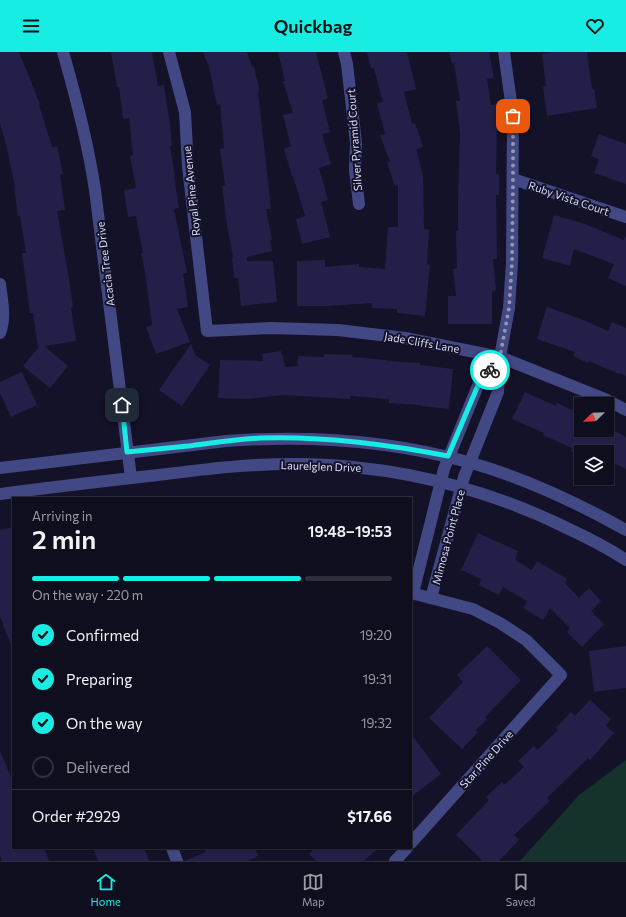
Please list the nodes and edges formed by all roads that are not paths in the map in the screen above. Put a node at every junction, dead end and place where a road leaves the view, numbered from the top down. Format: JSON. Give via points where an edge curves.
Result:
{"nodes":[{"id":1,"x":63,"y":52,"type":"edge"},
{"id":2,"x":169,"y":52,"type":"edge"},
{"id":3,"x":344,"y":52,"type":"edge"},
{"id":4,"x":504,"y":52,"type":"edge"},
{"id":5,"x":513,"y":179,"type":"junction"},
{"id":6,"x":359,"y":204,"type":"dead end"},
{"id":7,"x":626,"y":217,"type":"edge"},
{"id":8,"x":0,"y":284,"type":"edge"},
{"id":9,"x":207,"y":331,"type":"joint"},
{"id":10,"x":0,"y":333,"type":"edge"},
{"id":11,"x":500,"y":357,"type":"junction"},
{"id":12,"x":626,"y":410,"type":"edge"},
{"id":13,"x":127,"y":452,"type":"junction"},
{"id":14,"x":448,"y":456,"type":"junction"},
{"id":15,"x":469,"y":462,"type":"junction"},
{"id":16,"x":0,"y":468,"type":"edge"},
{"id":17,"x":131,"y":478,"type":"junction"},
{"id":18,"x":441,"y":481,"type":"junction"},
{"id":19,"x":462,"y":482,"type":"junction"},
{"id":20,"x":0,"y":494,"type":"edge"},
{"id":21,"x":626,"y":530,"type":"edge"},
{"id":22,"x":626,"y":560,"type":"edge"},
{"id":23,"x":412,"y":593,"type":"edge"},
{"id":24,"x":432,"y":598,"type":"junction"},
{"id":25,"x":412,"y":842,"type":"edge"},
{"id":26,"x":172,"y":849,"type":"edge"},
{"id":27,"x":406,"y":849,"type":"edge"},
{"id":28,"x":176,"y":861,"type":"edge"},
{"id":29,"x":394,"y":861,"type":"edge"}],
"edges":[{"from":1,"to":13,"type":"street","name":"Acacia Tree Drive","via":[[96,190]]},
{"from":2,"to":9,"type":"street","name":"Royal Pine Avenue","via":[[185,112],[188,167]]},
{"from":3,"to":6,"type":"street","name":"Silver Pyramid Court","via":[[356,143],[355,170]]},
{"from":4,"to":5,"type":"street","name":"Mimosa Point Place","via":[[513,116]]},
{"from":5,"to":7,"type":"street","name":"Ruby Vista Court"},
{"from":5,"to":11,"type":"street","name":"Mimosa Point Place","via":[[509,308]]},
{"from":8,"to":10,"type":"street","via":[[4,313]]},
{"from":9,"to":11,"type":"street","name":"Jade Cliffs Lane","via":[[271,328],[338,330],[405,338]]},
{"from":11,"to":12,"type":"street","name":"Jade Cliffs Lane"},
{"from":11,"to":14,"type":"street","name":"Mimosa Point Place","via":[[479,383]]},
{"from":11,"to":15,"type":"street","name":"Mimosa Point Place","via":[[498,392]]},
{"from":13,"to":14,"type":"street","via":[[260,438],[302,438],[379,444]]},
{"from":13,"to":16,"type":"street"},
{"from":13,"to":17,"type":"street","name":"Acacia Tree Drive"},
{"from":14,"to":15,"type":"street"},
{"from":14,"to":18,"type":"street","name":"Mimosa Point Place"},
{"from":15,"to":19,"type":"street","name":"Mimosa Point Place"},
{"from":15,"to":21,"type":"street","via":[[515,477]]},
{"from":17,"to":18,"type":"street","name":"Laurelglen Drive","via":[[226,467],[302,464],[363,468]]},
{"from":17,"to":20,"type":"street","name":"Laurelglen Drive"},
{"from":18,"to":19,"type":"street","name":"Laurelglen Drive"},
{"from":18,"to":23,"type":"street","name":"Mimosa Point Place"},
{"from":19,"to":22,"type":"street","name":"Laurelglen Drive","via":[[589,538]]},
{"from":19,"to":24,"type":"street","name":"Mimosa Point Place"},
{"from":23,"to":24,"type":"street"},
{"from":24,"to":25,"type":"street","name":"Star Pine Drive","via":[[473,610],[500,623],[526,640],[561,675]]},
{"from":26,"to":28,"type":"street"},
{"from":27,"to":29,"type":"street"}]}
